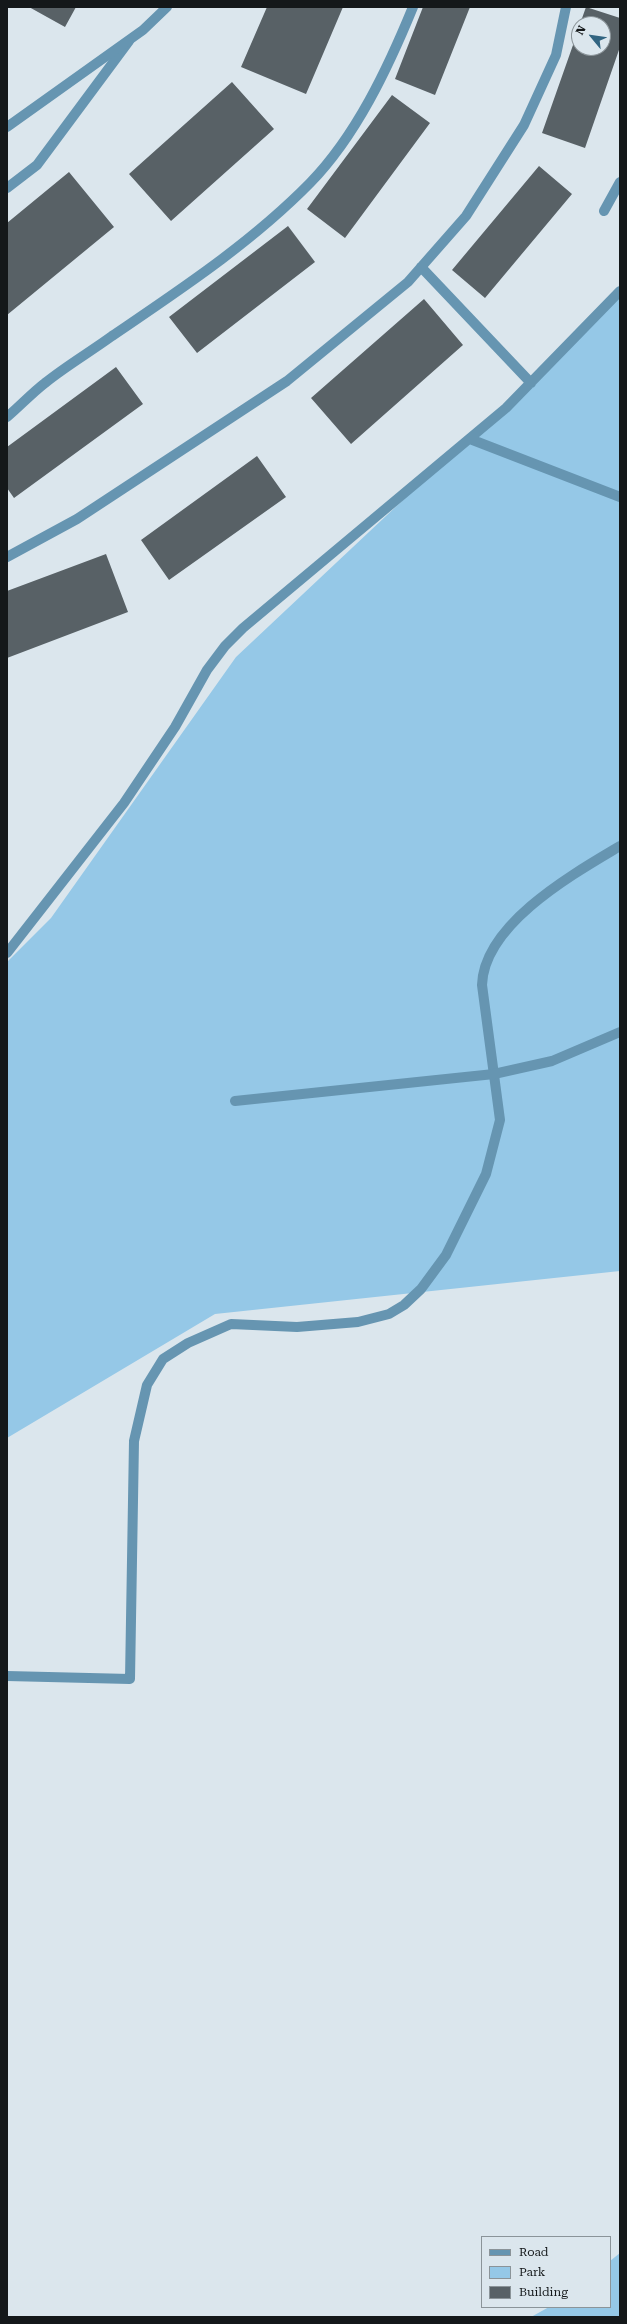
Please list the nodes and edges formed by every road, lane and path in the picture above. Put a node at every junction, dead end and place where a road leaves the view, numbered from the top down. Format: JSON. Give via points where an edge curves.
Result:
{"nodes":[{"id":1,"x":167,"y":7,"type":"edge"},
{"id":2,"x":413,"y":7,"type":"edge"},
{"id":3,"x":566,"y":7,"type":"edge"},
{"id":4,"x":130,"y":39,"type":"junction"},
{"id":5,"x":7,"y":127,"type":"edge"},
{"id":6,"x":620,"y":182,"type":"edge"},
{"id":7,"x":7,"y":188,"type":"edge"},
{"id":8,"x":604,"y":211,"type":"dead end"},
{"id":9,"x":421,"y":267,"type":"junction"},
{"id":10,"x":620,"y":291,"type":"edge"},
{"id":11,"x":531,"y":383,"type":"junction"},
{"id":12,"x":7,"y":417,"type":"edge"},
{"id":13,"x":470,"y":439,"type":"junction"},
{"id":14,"x":620,"y":497,"type":"edge"},
{"id":15,"x":7,"y":557,"type":"edge"},
{"id":16,"x":620,"y":846,"type":"edge"},
{"id":17,"x":7,"y":954,"type":"edge"},
{"id":18,"x":620,"y":1032,"type":"edge"},
{"id":19,"x":494,"y":1074,"type":"junction"},
{"id":20,"x":235,"y":1101,"type":"dead end"},
{"id":21,"x":7,"y":1676,"type":"edge"}],
"edges":[{"from":1,"to":4,"type":"street"},
{"from":2,"to":12,"type":"street","via":[[394,54],[371,96],[339,148],[311,183],[260,229],[193,280],[45,382]]},
{"from":3,"to":9,"type":"street","via":[[556,55],[524,125],[466,216]]},
{"from":4,"to":5,"type":"street"},
{"from":4,"to":7,"type":"street","via":[[37,165]]},
{"from":6,"to":8,"type":"street"},
{"from":9,"to":11,"type":"street"},
{"from":9,"to":15,"type":"street","via":[[408,282],[287,381],[77,519]]},
{"from":10,"to":11,"type":"street"},
{"from":11,"to":13,"type":"street"},
{"from":13,"to":14,"type":"street"},
{"from":13,"to":17,"type":"street","via":[[243,628],[225,646],[207,670],[175,727],[124,803]]},
{"from":16,"to":19,"type":"street","via":[[563,880],[504,931],[496,944],[483,970],[482,985]]},
{"from":18,"to":19,"type":"street","via":[[552,1061]]},
{"from":19,"to":20,"type":"street"},
{"from":19,"to":21,"type":"street","via":[[500,1120],[486,1174],[446,1255],[421,1289],[404,1305],[389,1314],[358,1322],[297,1327],[231,1324],[188,1343],[163,1359],[147,1385],[134,1441],[130,1679]]}]}
